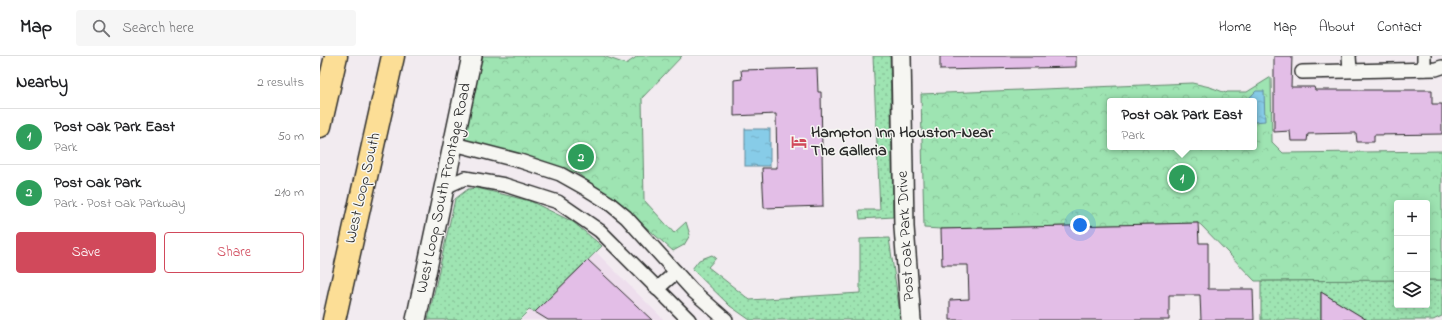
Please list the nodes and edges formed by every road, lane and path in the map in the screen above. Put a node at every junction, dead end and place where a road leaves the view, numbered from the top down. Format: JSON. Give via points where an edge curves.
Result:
{"nodes":[{"id":1,"x":336,"y":56,"type":"edge"},
{"id":2,"x":393,"y":56,"type":"edge"},
{"id":3,"x":472,"y":56,"type":"edge"},
{"id":4,"x":901,"y":56,"type":"edge"},
{"id":5,"x":1350,"y":56,"type":"edge"},
{"id":6,"x":1434,"y":68,"type":"edge"},
{"id":7,"x":1350,"y":70,"type":"junction"},
{"id":8,"x":1302,"y":72,"type":"dead end"},
{"id":9,"x":320,"y":126,"type":"edge"},
{"id":10,"x":454,"y":144,"type":"junction"},
{"id":11,"x":445,"y":187,"type":"junction"},
{"id":12,"x":676,"y":272,"type":"junction"},
{"id":13,"x":657,"y":289,"type":"junction"},
{"id":14,"x":336,"y":312,"type":"edge"},
{"id":15,"x":416,"y":320,"type":"edge"},
{"id":16,"x":689,"y":320,"type":"edge"},
{"id":17,"x":726,"y":320,"type":"edge"},
{"id":18,"x":911,"y":320,"type":"edge"}],
"edges":[{"from":1,"to":9,"type":"highway"},
{"from":2,"to":14,"type":"highway","name":"West Loop South"},
{"from":3,"to":10,"type":"main road","name":"West Loop South Frontage Road"},
{"from":4,"to":18,"type":"main road","name":"Post Oak Park Drive","via":[[904,227]]},
{"from":5,"to":7,"type":"street"},
{"from":6,"to":7,"type":"street"},
{"from":7,"to":8,"type":"street"},
{"from":10,"to":11,"type":"main road","name":"West Loop South Frontage Road"},
{"from":10,"to":12,"type":"street","via":[[560,174],[585,188],[626,217]]},
{"from":11,"to":13,"type":"street","via":[[464,178],[505,185],[558,202],[600,231]]},
{"from":11,"to":15,"type":"main road","name":"West Loop South Frontage Road"},
{"from":12,"to":13,"type":"street"},
{"from":12,"to":17,"type":"street"},
{"from":13,"to":16,"type":"street"}]}
